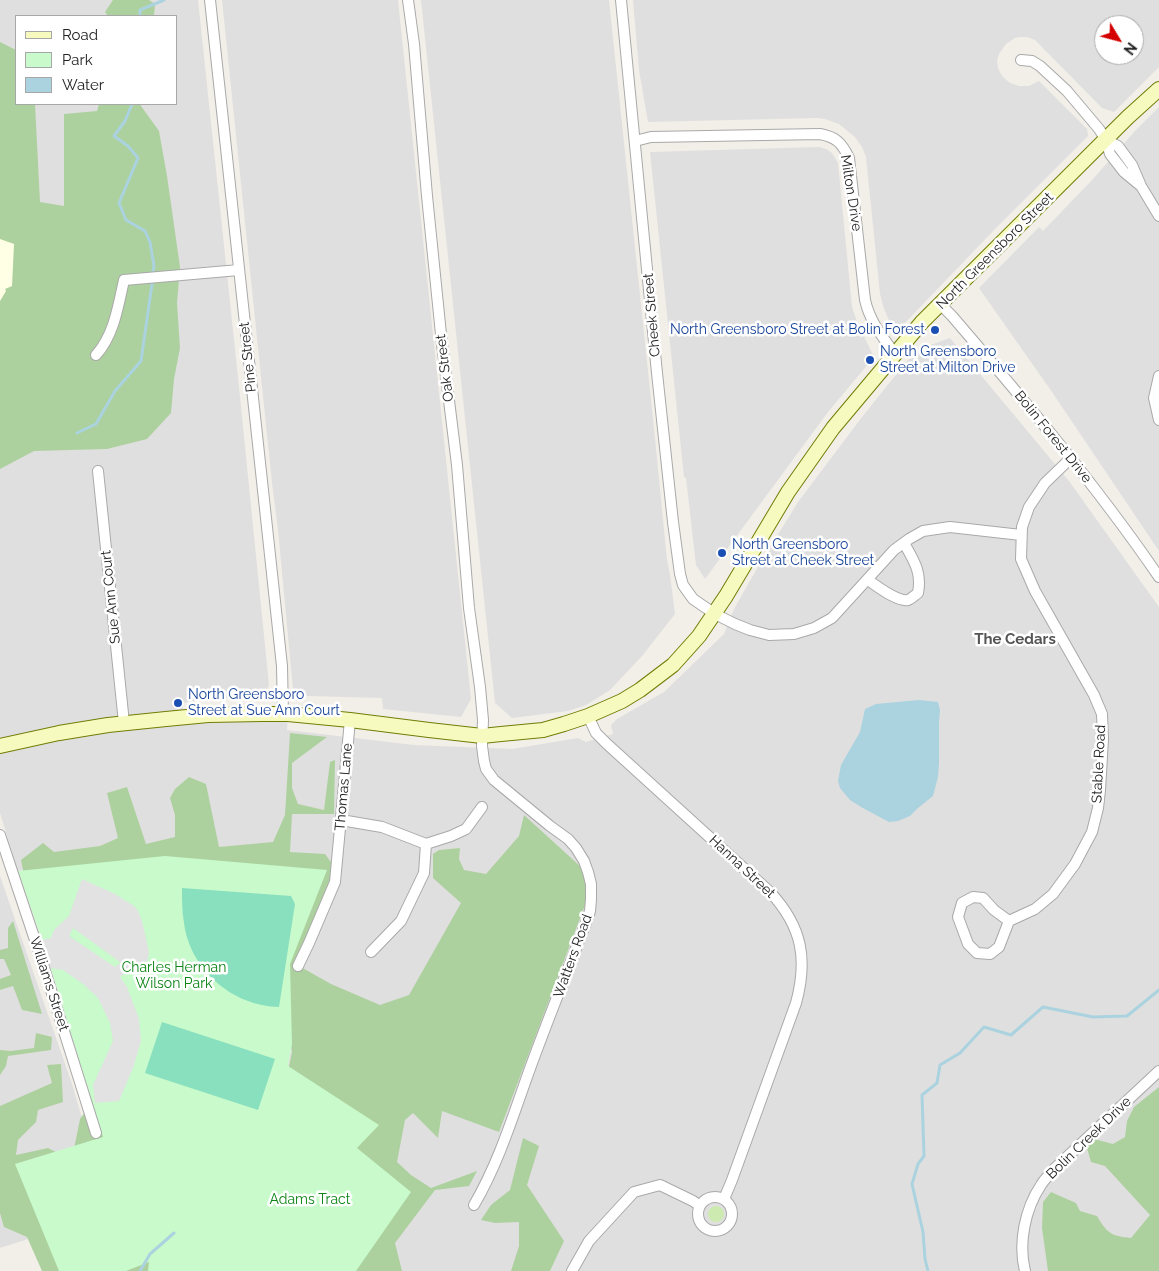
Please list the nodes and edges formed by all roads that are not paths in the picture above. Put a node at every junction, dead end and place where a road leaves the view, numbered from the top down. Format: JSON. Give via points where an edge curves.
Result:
{"nodes":[{"id":1,"x":210,"y":0,"type":"edge"},
{"id":2,"x":408,"y":0,"type":"edge"},
{"id":3,"x":622,"y":0,"type":"edge"},
{"id":4,"x":1021,"y":60,"type":"dead end"},
{"id":5,"x":1159,"y":89,"type":"edge"},
{"id":6,"x":1106,"y":140,"type":"junction"},
{"id":7,"x":635,"y":142,"type":"junction"},
{"id":8,"x":1159,"y":216,"type":"edge"},
{"id":9,"x":240,"y":270,"type":"junction"},
{"id":10,"x":940,"y":304,"type":"junction"},
{"id":11,"x":895,"y":354,"type":"junction"},
{"id":12,"x":96,"y":355,"type":"dead end"},
{"id":13,"x":1159,"y":376,"type":"edge"},
{"id":14,"x":1159,"y":420,"type":"edge"},
{"id":15,"x":1070,"y":458,"type":"junction"},
{"id":16,"x":98,"y":471,"type":"dead end"},
{"id":17,"x":1021,"y":535,"type":"junction"},
{"id":18,"x":904,"y":543,"type":"junction"},
{"id":19,"x":1159,"y":577,"type":"edge"},
{"id":20,"x":868,"y":580,"type":"junction"},
{"id":21,"x":715,"y":614,"type":"junction"},
{"id":22,"x":283,"y":714,"type":"junction"},
{"id":23,"x":588,"y":716,"type":"junction"},
{"id":24,"x":350,"y":720,"type":"junction"},
{"id":25,"x":124,"y":723,"type":"junction"},
{"id":26,"x":482,"y":736,"type":"junction"},
{"id":27,"x":0,"y":746,"type":"edge"},
{"id":28,"x":482,"y":807,"type":"dead end"},
{"id":29,"x":341,"y":820,"type":"junction"},
{"id":30,"x":0,"y":835,"type":"edge"},
{"id":31,"x":426,"y":844,"type":"junction"},
{"id":32,"x":1009,"y":921,"type":"junction"},
{"id":33,"x":371,"y":952,"type":"dead end"},
{"id":34,"x":298,"y":966,"type":"dead end"},
{"id":35,"x":1159,"y":1071,"type":"edge"},
{"id":36,"x":96,"y":1134,"type":"dead end"},
{"id":37,"x":724,"y":1199,"type":"junction"},
{"id":38,"x":474,"y":1205,"type":"dead end"},
{"id":39,"x":700,"y":1206,"type":"junction"},
{"id":40,"x":572,"y":1271,"type":"edge"},
{"id":41,"x":1025,"y":1271,"type":"edge"}],
"edges":[{"from":1,"to":9,"type":"street","name":"Pine Street"},
{"from":2,"to":26,"type":"street","name":"Oak Street","via":[[469,608],[480,686]]},
{"from":3,"to":7,"type":"street","name":"Cheek Street"},
{"from":4,"to":6,"type":"street","via":[[1040,66],[1068,91]]},
{"from":5,"to":6,"type":"main road","name":"North Greensboro Street"},
{"from":6,"to":8,"type":"street","via":[[1110,154],[1141,186]]},
{"from":6,"to":10,"type":"main road","name":"North Greensboro Street"},
{"from":7,"to":11,"type":"street","name":"Milton Drive","via":[[650,137],[820,134],[838,142],[849,158],[868,313]]},
{"from":7,"to":21,"type":"street","name":"Cheek Street","via":[[680,574],[688,592]]},
{"from":9,"to":12,"type":"street","via":[[124,280],[110,334]]},
{"from":9,"to":22,"type":"street","name":"Pine Street","via":[[282,666]]},
{"from":10,"to":11,"type":"main road","name":"North Greensboro Street"},
{"from":10,"to":15,"type":"street","name":"Bolin Forest Drive","via":[[1038,416]]},
{"from":11,"to":21,"type":"main road","name":"North Greensboro Street","via":[[833,428],[788,492]]},
{"from":13,"to":14,"type":"street","via":[[1154,398]]},
{"from":15,"to":17,"type":"street","name":"Stable Road","via":[[1029,507]]},
{"from":15,"to":19,"type":"street","name":"Bolin Forest Drive"},
{"from":16,"to":25,"type":"street","name":"Sue Ann Court"},
{"from":17,"to":18,"type":"street","name":"Cheek Street","via":[[950,527],[923,531]]},
{"from":17,"to":32,"type":"street","name":"Stable Road","via":[[1021,559],[1035,591],[1094,695],[1102,714],[1103,739],[1098,808],[1084,848],[1053,894],[1035,909]]},
{"from":18,"to":20,"type":"street","name":"Cheek Street"},
{"from":18,"to":20,"type":"street","via":[[920,575],[918,593],[909,600],[902,600]]},
{"from":20,"to":21,"type":"street","name":"Cheek Street","via":[[832,618],[794,634],[769,635]]},
{"from":21,"to":23,"type":"main road","name":"North Greensboro Street","via":[[672,666],[622,701]]},
{"from":22,"to":24,"type":"main road","name":"North Greensboro Street"},
{"from":22,"to":25,"type":"main road","name":"North Greensboro Street","via":[[208,715]]},
{"from":23,"to":26,"type":"main road","name":"North Greensboro Street","via":[[543,730]]},
{"from":23,"to":37,"type":"street","name":"Hanna Street","via":[[607,744],[772,893],[798,936],[802,954],[801,985]]},
{"from":24,"to":26,"type":"main road","name":"North Greensboro Street"},
{"from":24,"to":29,"type":"street","name":"Thomas Lane"},
{"from":25,"to":27,"type":"main road","name":"North Greensboro Street"},
{"from":26,"to":38,"type":"street","name":"Watters Road","via":[[486,770],[494,780],[576,848],[588,872],[591,899],[586,925],[498,1156]]},
{"from":28,"to":31,"type":"street","via":[[466,829]]},
{"from":29,"to":31,"type":"street","via":[[382,827]]},
{"from":29,"to":34,"type":"street","name":"Thomas Lane","via":[[335,882]]},
{"from":30,"to":36,"type":"street","name":"Williams Street"},
{"from":31,"to":33,"type":"street","via":[[424,873],[401,922]]},
{"from":32,"to":32,"type":"street","via":[[999,947],[990,954],[977,953],[968,944],[958,917],[962,903],[972,897],[983,898]]},
{"from":35,"to":41,"type":"street","name":"Bolin Creek Drive","via":[[1040,1186],[1026,1217],[1022,1251]]},
{"from":37,"to":39,"type":"street","via":[[707,1198]]},
{"from":37,"to":39,"type":"street","via":[[732,1208],[732,1220],[718,1232],[702,1226],[698,1215]]},
{"from":39,"to":40,"type":"street","via":[[660,1184],[634,1192],[588,1241]]}]}
